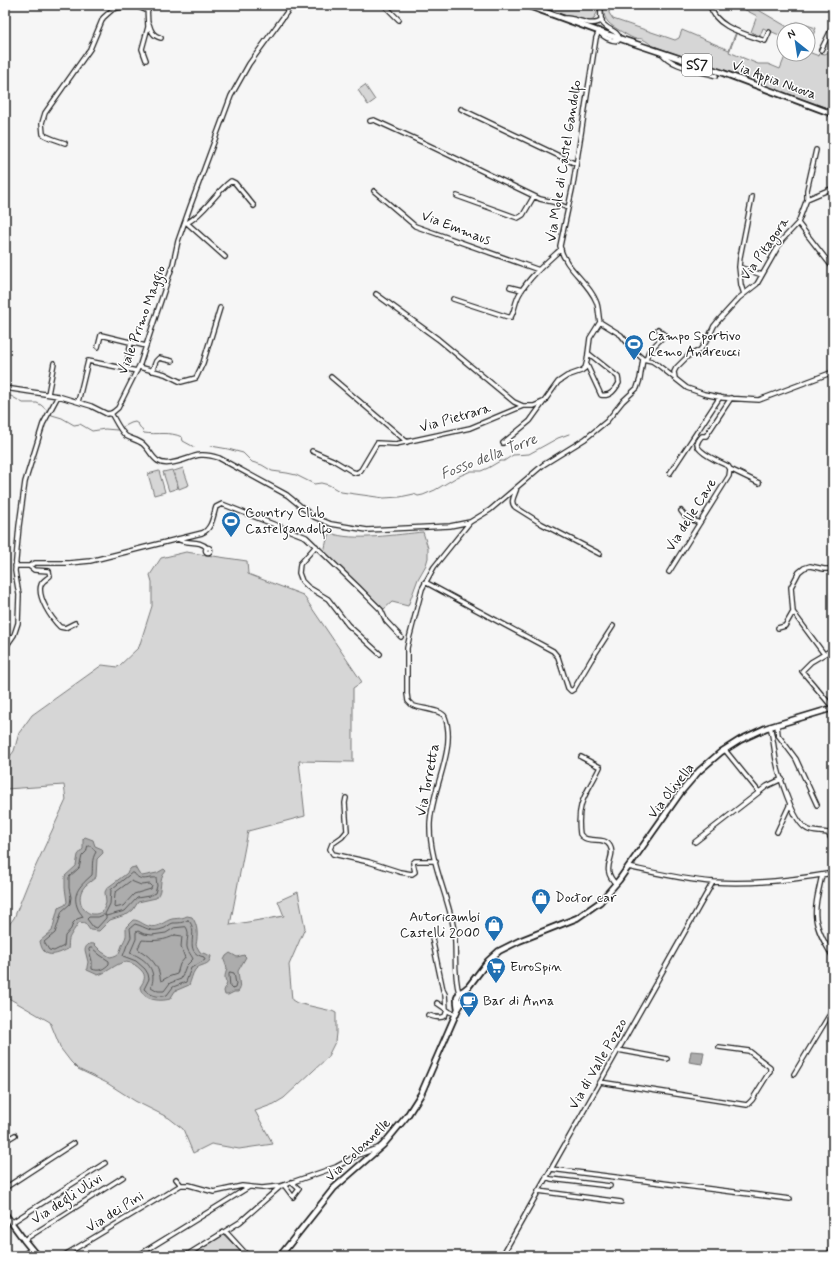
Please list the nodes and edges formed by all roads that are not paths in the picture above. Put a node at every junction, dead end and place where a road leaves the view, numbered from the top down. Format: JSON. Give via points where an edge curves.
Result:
{"nodes":[{"id":1,"x":132,"y":5,"type":"edge"},
{"id":2,"x":147,"y":5,"type":"edge"},
{"id":3,"x":292,"y":5,"type":"edge"},
{"id":4,"x":384,"y":5,"type":"edge"},
{"id":5,"x":526,"y":5,"type":"edge"},
{"id":6,"x":601,"y":5,"type":"edge"},
{"id":7,"x":661,"y":5,"type":"edge"},
{"id":8,"x":691,"y":5,"type":"edge"},
{"id":9,"x":710,"y":5,"type":"edge"},
{"id":10,"x":148,"y":11,"type":"junction"},
{"id":11,"x":560,"y":18,"type":"junction"},
{"id":12,"x":601,"y":18,"type":"junction"},
{"id":13,"x":399,"y":20,"type":"dead end"},
{"id":14,"x":148,"y":21,"type":"junction"},
{"id":15,"x":833,"y":26,"type":"edge"},
{"id":16,"x":599,"y":31,"type":"junction"},
{"id":17,"x":769,"y":32,"type":"dead end"},
{"id":18,"x":161,"y":38,"type":"dead end"},
{"id":19,"x":619,"y":38,"type":"junction"},
{"id":20,"x":821,"y":50,"type":"dead end"},
{"id":21,"x":661,"y":52,"type":"junction"},
{"id":22,"x":146,"y":60,"type":"dead end"},
{"id":23,"x":716,"y":76,"type":"dead end"},
{"id":24,"x":461,"y":109,"type":"dead end"},
{"id":25,"x":833,"y":114,"type":"edge"},
{"id":26,"x":370,"y":120,"type":"dead end"},
{"id":27,"x":65,"y":143,"type":"dead end"},
{"id":28,"x":816,"y":150,"type":"dead end"},
{"id":29,"x":576,"y":164,"type":"junction"},
{"id":30,"x":833,"y":188,"type":"edge"},
{"id":31,"x":374,"y":190,"type":"dead end"},
{"id":32,"x":456,"y":196,"type":"dead end"},
{"id":33,"x":534,"y":196,"type":"junction"},
{"id":34,"x":752,"y":197,"type":"dead end"},
{"id":35,"x":808,"y":199,"type":"junction"},
{"id":36,"x":254,"y":206,"type":"dead end"},
{"id":37,"x":568,"y":208,"type":"junction"},
{"id":38,"x":186,"y":223,"type":"junction"},
{"id":39,"x":798,"y":223,"type":"junction"},
{"id":40,"x":561,"y":249,"type":"junction"},
{"id":41,"x":225,"y":257,"type":"dead end"},
{"id":42,"x":739,"y":267,"type":"junction"},
{"id":43,"x":833,"y":268,"type":"edge"},
{"id":44,"x":539,"y":270,"type":"junction"},
{"id":45,"x":762,"y":275,"type":"junction"},
{"id":46,"x":510,"y":287,"type":"dead end"},
{"id":47,"x":522,"y":290,"type":"junction"},
{"id":48,"x":376,"y":294,"type":"dead end"},
{"id":49,"x":744,"y":294,"type":"junction"},
{"id":50,"x":453,"y":299,"type":"dead end"},
{"id":51,"x":220,"y":308,"type":"dead end"},
{"id":52,"x":600,"y":322,"type":"junction"},
{"id":53,"x":658,"y":329,"type":"dead end"},
{"id":54,"x":131,"y":342,"type":"junction"},
{"id":55,"x":98,"y":346,"type":"dead end"},
{"id":56,"x":146,"y":346,"type":"junction"},
{"id":57,"x":588,"y":353,"type":"junction"},
{"id":58,"x":644,"y":359,"type":"junction"},
{"id":59,"x":172,"y":361,"type":"dead end"},
{"id":60,"x":54,"y":363,"type":"dead end"},
{"id":61,"x":587,"y":365,"type":"junction"},
{"id":62,"x":139,"y":367,"type":"junction"},
{"id":63,"x":126,"y":369,"type":"junction"},
{"id":64,"x":152,"y":371,"type":"junction"},
{"id":65,"x":137,"y":372,"type":"junction"},
{"id":66,"x":833,"y":372,"type":"edge"},
{"id":67,"x":331,"y":377,"type":"dead end"},
{"id":68,"x":675,"y":378,"type":"junction"},
{"id":69,"x":5,"y":388,"type":"edge"},
{"id":70,"x":48,"y":394,"type":"junction"},
{"id":71,"x":58,"y":396,"type":"junction"},
{"id":72,"x":720,"y":397,"type":"junction"},
{"id":73,"x":731,"y":398,"type":"junction"},
{"id":74,"x":545,"y":401,"type":"junction"},
{"id":75,"x":78,"y":402,"type":"junction"},
{"id":76,"x":523,"y":406,"type":"junction"},
{"id":77,"x":111,"y":413,"type":"junction"},
{"id":78,"x":407,"y":442,"type":"junction"},
{"id":79,"x":503,"y":443,"type":"dead end"},
{"id":80,"x":312,"y":451,"type":"dead end"},
{"id":81,"x":730,"y":469,"type":"junction"},
{"id":82,"x":670,"y":473,"type":"dead end"},
{"id":83,"x":759,"y":483,"type":"dead end"},
{"id":84,"x":517,"y":487,"type":"junction"},
{"id":85,"x":681,"y":511,"type":"dead end"},
{"id":86,"x":470,"y":522,"type":"junction"},
{"id":87,"x":699,"y":523,"type":"junction"},
{"id":88,"x":178,"y":539,"type":"junction"},
{"id":89,"x":316,"y":546,"type":"junction"},
{"id":90,"x":207,"y":548,"type":"dead end"},
{"id":91,"x":600,"y":554,"type":"dead end"},
{"id":92,"x":15,"y":566,"type":"junction"},
{"id":93,"x":29,"y":566,"type":"junction"},
{"id":94,"x":833,"y":569,"type":"edge"},
{"id":95,"x":669,"y":572,"type":"dead end"},
{"id":96,"x":5,"y":578,"type":"edge"},
{"id":97,"x":425,"y":582,"type":"junction"},
{"id":98,"x":5,"y":587,"type":"edge"},
{"id":99,"x":793,"y":612,"type":"junction"},
{"id":100,"x":75,"y":623,"type":"dead end"},
{"id":101,"x":613,"y":626,"type":"dead end"},
{"id":102,"x":778,"y":628,"type":"dead end"},
{"id":103,"x":401,"y":637,"type":"dead end"},
{"id":104,"x":5,"y":648,"type":"edge"},
{"id":105,"x":833,"y":650,"type":"edge"},
{"id":106,"x":380,"y":654,"type":"dead end"},
{"id":107,"x":824,"y":654,"type":"junction"},
{"id":108,"x":833,"y":708,"type":"edge"},
{"id":109,"x":777,"y":724,"type":"junction"},
{"id":110,"x":770,"y":726,"type":"junction"},
{"id":111,"x":725,"y":750,"type":"junction"},
{"id":112,"x":581,"y":757,"type":"dead end"},
{"id":113,"x":782,"y":779,"type":"junction"},
{"id":114,"x":759,"y":792,"type":"junction"},
{"id":115,"x":346,"y":798,"type":"dead end"},
{"id":116,"x":790,"y":804,"type":"junction"},
{"id":117,"x":817,"y":805,"type":"dead end"},
{"id":118,"x":833,"y":831,"type":"edge"},
{"id":119,"x":777,"y":832,"type":"dead end"},
{"id":120,"x":828,"y":833,"type":"junction"},
{"id":121,"x":695,"y":842,"type":"dead end"},
{"id":122,"x":833,"y":842,"type":"edge"},
{"id":123,"x":436,"y":861,"type":"junction"},
{"id":124,"x":628,"y":867,"type":"junction"},
{"id":125,"x":833,"y":873,"type":"edge"},
{"id":126,"x":822,"y":875,"type":"junction"},
{"id":127,"x":713,"y":882,"type":"junction"},
{"id":128,"x":616,"y":884,"type":"junction"},
{"id":129,"x":432,"y":938,"type":"dead end"},
{"id":130,"x":833,"y":957,"type":"edge"},
{"id":131,"x":462,"y":993,"type":"junction"},
{"id":132,"x":463,"y":1001,"type":"junction"},
{"id":133,"x":437,"y":1003,"type":"dead end"},
{"id":134,"x":447,"y":1009,"type":"junction"},
{"id":135,"x":833,"y":1009,"type":"edge"},
{"id":136,"x":457,"y":1012,"type":"junction"},
{"id":137,"x":428,"y":1015,"type":"dead end"},
{"id":138,"x":719,"y":1047,"type":"dead end"},
{"id":139,"x":618,"y":1050,"type":"junction"},
{"id":140,"x":667,"y":1059,"type":"dead end"},
{"id":141,"x":794,"y":1074,"type":"dead end"},
{"id":142,"x":600,"y":1082,"type":"junction"},
{"id":143,"x":15,"y":1135,"type":"dead end"},
{"id":144,"x":5,"y":1141,"type":"edge"},
{"id":145,"x":74,"y":1143,"type":"dead end"},
{"id":146,"x":379,"y":1148,"type":"junction"},
{"id":147,"x":105,"y":1163,"type":"dead end"},
{"id":148,"x":551,"y":1169,"type":"junction"},
{"id":149,"x":123,"y":1177,"type":"dead end"},
{"id":150,"x":546,"y":1177,"type":"junction"},
{"id":151,"x":176,"y":1179,"type":"dead end"},
{"id":152,"x":292,"y":1182,"type":"junction"},
{"id":153,"x":181,"y":1185,"type":"junction"},
{"id":154,"x":282,"y":1185,"type":"junction"},
{"id":155,"x":610,"y":1186,"type":"dead end"},
{"id":156,"x":250,"y":1187,"type":"junction"},
{"id":157,"x":5,"y":1188,"type":"edge"},
{"id":158,"x":538,"y":1191,"type":"junction"},
{"id":159,"x":790,"y":1199,"type":"dead end"},
{"id":160,"x":621,"y":1202,"type":"dead end"},
{"id":161,"x":5,"y":1214,"type":"edge"},
{"id":162,"x":11,"y":1223,"type":"junction"},
{"id":163,"x":226,"y":1232,"type":"junction"},
{"id":164,"x":24,"y":1240,"type":"junction"},
{"id":165,"x":833,"y":1246,"type":"edge"},
{"id":166,"x":32,"y":1250,"type":"junction"},
{"id":167,"x":24,"y":1256,"type":"edge"},
{"id":168,"x":28,"y":1256,"type":"edge"},
{"id":169,"x":37,"y":1256,"type":"edge"},
{"id":170,"x":64,"y":1256,"type":"edge"},
{"id":171,"x":137,"y":1256,"type":"edge"},
{"id":172,"x":186,"y":1256,"type":"edge"},
{"id":173,"x":248,"y":1256,"type":"edge"},
{"id":174,"x":280,"y":1256,"type":"edge"},
{"id":175,"x":502,"y":1256,"type":"edge"},
{"id":176,"x":828,"y":1256,"type":"edge"}],
"edges":[{"from":1,"to":10,"type":"street"},
{"from":1,"to":27,"type":"street","via":[[113,9],[103,18],[90,49],[45,113],[42,123],[43,134]]},
{"from":2,"to":10,"type":"street"},
{"from":3,"to":38,"type":"street","name":"Viale Primo Maggio","via":[[235,87]]},
{"from":4,"to":13,"type":"street"},
{"from":5,"to":11,"type":"main road","name":"Via Appia Nuova","number":"SS7"},
{"from":6,"to":12,"type":"street"},
{"from":7,"to":8,"type":"street"},
{"from":9,"to":17,"type":"street","via":[[716,18],[729,27],[765,41]]},
{"from":10,"to":14,"type":"street"},
{"from":11,"to":12,"type":"street","via":[[574,18],[593,24],[598,23]]},
{"from":11,"to":16,"type":"main road","name":"Via Appia Nuova","number":"SS7"},
{"from":12,"to":19,"type":"street","via":[[606,27]]},
{"from":14,"to":18,"type":"street","via":[[152,32]]},
{"from":14,"to":22,"type":"street","via":[[142,49]]},
{"from":15,"to":20,"type":"street"},
{"from":16,"to":19,"type":"main road","name":"Via Appia Nuova","number":"SS7"},
{"from":16,"to":29,"type":"street","name":"Via Mole di Castel Gandolfo","via":[[594,48]]},
{"from":19,"to":21,"type":"main road","name":"Via Appia Nuova","number":"SS7"},
{"from":21,"to":23,"type":"street","via":[[677,65]]},
{"from":21,"to":25,"type":"main road","name":"Via Appia Nuova","number":"SS7"},
{"from":24,"to":29,"type":"street"},
{"from":26,"to":33,"type":"street"},
{"from":28,"to":35,"type":"street","via":[[806,191]]},
{"from":29,"to":37,"type":"street","name":"Via Mole di Castel Gandolfo"},
{"from":30,"to":35,"type":"street"},
{"from":31,"to":44,"type":"street","name":"Via Emmaus","via":[[415,226]]},
{"from":32,"to":33,"type":"street","via":[[518,218],[524,214]]},
{"from":33,"to":37,"type":"street"},
{"from":34,"to":42,"type":"street"},
{"from":35,"to":39,"type":"street","name":"Via Pitagora"},
{"from":36,"to":38,"type":"street","via":[[231,181],[213,201]]},
{"from":37,"to":40,"type":"street","name":"Via Mole di Castel Gandolfo"},
{"from":38,"to":41,"type":"street"},
{"from":38,"to":56,"type":"street","name":"Viale Primo Maggio","via":[[178,241]]},
{"from":39,"to":43,"type":"street"},
{"from":39,"to":45,"type":"street","name":"Via Pitagora","via":[[782,240]]},
{"from":40,"to":44,"type":"street"},
{"from":40,"to":52,"type":"street","name":"Via Mole di Castel Gandolfo","via":[[568,263],[596,300]]},
{"from":42,"to":45,"type":"street"},
{"from":42,"to":49,"type":"street"},
{"from":44,"to":47,"type":"street"},
{"from":45,"to":49,"type":"street","name":"Via Pitagora","via":[[755,286]]},
{"from":46,"to":47,"type":"street"},
{"from":47,"to":50,"type":"street","via":[[510,317]]},
{"from":48,"to":76,"type":"street","via":[[438,339],[514,402]]},
{"from":49,"to":68,"type":"street","name":"Via Pitagora","via":[[715,324],[700,350],[677,366],[674,371]]},
{"from":51,"to":64,"type":"street","via":[[196,378],[181,382]]},
{"from":52,"to":57,"type":"street","via":[[591,337]]},
{"from":52,"to":58,"type":"street","via":[[621,335]]},
{"from":53,"to":58,"type":"street","via":[[664,336]]},
{"from":54,"to":55,"type":"street","via":[[101,334]]},
{"from":54,"to":56,"type":"street"},
{"from":54,"to":63,"type":"street"},
{"from":56,"to":62,"type":"street","name":"Viale Primo Maggio"},
{"from":57,"to":61,"type":"street"},
{"from":57,"to":61,"type":"street","via":[[618,377],[619,383],[612,392],[605,396],[600,394]]},
{"from":58,"to":68,"type":"street","via":[[657,364]]},
{"from":58,"to":84,"type":"street","name":"Via Torretta","via":[[637,388],[610,419],[585,439],[543,465]]},
{"from":59,"to":64,"type":"street","via":[[159,358]]},
{"from":60,"to":70,"type":"street"},
{"from":61,"to":74,"type":"street","via":[[583,370],[558,382]]},
{"from":62,"to":64,"type":"street"},
{"from":62,"to":65,"type":"street","name":"Viale Primo Maggio"},
{"from":63,"to":65,"type":"street"},
{"from":63,"to":75,"type":"street","via":[[88,361]]},
{"from":65,"to":77,"type":"street","name":"Viale Primo Maggio","via":[[120,405]]},
{"from":66,"to":73,"type":"street","via":[[764,400]]},
{"from":67,"to":78,"type":"street"},
{"from":68,"to":72,"type":"street","via":[[692,391]]},
{"from":69,"to":70,"type":"street"},
{"from":70,"to":71,"type":"street"},
{"from":71,"to":75,"type":"street"},
{"from":71,"to":92,"type":"street","via":[[40,434],[25,482]]},
{"from":72,"to":73,"type":"street"},
{"from":72,"to":82,"type":"street"},
{"from":73,"to":81,"type":"street","name":"Via delle Cave","via":[[706,436],[702,436],[697,444],[698,449]]},
{"from":74,"to":76,"type":"street","name":"Via Pietrara"},
{"from":74,"to":79,"type":"street","via":[[530,421]]},
{"from":75,"to":77,"type":"street"},
{"from":76,"to":78,"type":"street","name":"Via Pietrara","via":[[475,426]]},
{"from":77,"to":86,"type":"street","via":[[126,436],[142,444],[162,463],[172,463],[199,455],[222,460],[288,495],[314,517],[331,524],[367,530],[450,526]]},
{"from":78,"to":80,"type":"street","name":"Via Pietrara","via":[[392,445],[376,443],[362,469],[357,473]]},
{"from":81,"to":83,"type":"street","name":"Via delle Cave"},
{"from":81,"to":87,"type":"street","name":"Via delle Cave","via":[[729,476]]},
{"from":84,"to":86,"type":"street","name":"Via Torretta","via":[[490,510]]},
{"from":84,"to":91,"type":"street","via":[[512,502],[515,507]]},
{"from":85,"to":87,"type":"street"},
{"from":86,"to":97,"type":"street","name":"Via Torretta","via":[[438,561]]},
{"from":87,"to":95,"type":"street","name":"Via delle Cave"},
{"from":88,"to":89,"type":"street","via":[[206,531],[216,507],[220,504],[300,534]]},
{"from":88,"to":90,"type":"street","via":[[196,542]]},
{"from":88,"to":93,"type":"street","via":[[90,562],[36,563]]},
{"from":89,"to":103,"type":"street","via":[[382,612],[386,621]]},
{"from":89,"to":106,"type":"street","via":[[300,564],[302,581],[328,599],[348,625]]},
{"from":92,"to":93,"type":"street"},
{"from":92,"to":104,"type":"street","via":[[19,599],[18,623]]},
{"from":93,"to":100,"type":"street","via":[[34,570],[50,572],[49,577],[42,583],[41,596],[57,625],[64,628]]},
{"from":94,"to":99,"type":"street","via":[[810,566],[800,571],[791,587]]},
{"from":96,"to":98,"type":"street"},
{"from":97,"to":101,"type":"street","via":[[554,652],[570,691],[574,689]]},
{"from":97,"to":123,"type":"street","name":"Via Torretta","via":[[409,639],[406,692],[412,705],[444,714],[448,734],[447,751],[431,821]]},
{"from":99,"to":102,"type":"street","via":[[785,626]]},
{"from":99,"to":107,"type":"street"},
{"from":105,"to":107,"type":"street"},
{"from":107,"to":108,"type":"street","via":[[802,671]]},
{"from":108,"to":109,"type":"main road","name":"Via Olivella"},
{"from":109,"to":110,"type":"main road","name":"Via Olivella"},
{"from":109,"to":117,"type":"street","via":[[778,735],[796,759]]},
{"from":110,"to":111,"type":"main road","name":"Via Olivella","via":[[743,738]]},
{"from":110,"to":113,"type":"street"},
{"from":111,"to":114,"type":"street"},
{"from":111,"to":124,"type":"main road","name":"Via Olivella","via":[[703,767],[687,784]]},
{"from":112,"to":128,"type":"street","via":[[600,767],[580,805],[580,834],[585,839],[609,844],[611,851],[608,872]]},
{"from":113,"to":114,"type":"street"},
{"from":113,"to":116,"type":"street"},
{"from":114,"to":121,"type":"street"},
{"from":115,"to":123,"type":"street","via":[[344,803],[347,831],[332,844],[330,849],[333,854],[412,874],[415,872],[414,862]]},
{"from":116,"to":119,"type":"street"},
{"from":116,"to":120,"type":"street","via":[[805,828]]},
{"from":118,"to":120,"type":"street"},
{"from":120,"to":122,"type":"street"},
{"from":123,"to":131,"type":"street","name":"Via Torretta","via":[[453,927],[456,979]]},
{"from":124,"to":127,"type":"street"},
{"from":124,"to":128,"type":"main road","name":"Via Colonnelle"},
{"from":125,"to":126,"type":"street"},
{"from":126,"to":127,"type":"street","via":[[763,882]]},
{"from":126,"to":130,"type":"street","via":[[816,902],[816,921],[821,937]]},
{"from":127,"to":139,"type":"street","name":"Via di Valle Pozzo"},
{"from":128,"to":131,"type":"main road","name":"Via Colonnelle","via":[[602,901],[582,916],[499,951]]},
{"from":129,"to":134,"type":"street"},
{"from":131,"to":132,"type":"main road","name":"Via Colonnelle"},
{"from":131,"to":132,"type":"main road","via":[[459,1002]]},
{"from":131,"to":136,"type":"main road","name":"Via Colonnelle"},
{"from":132,"to":136,"type":"main road","name":"Via Colonnelle"},
{"from":133,"to":134,"type":"street"},
{"from":134,"to":136,"type":"street"},
{"from":134,"to":137,"type":"street","via":[[445,1016],[442,1017]]},
{"from":135,"to":141,"type":"street"},
{"from":136,"to":146,"type":"main road","name":"Via Colonnelle","via":[[419,1099]]},
{"from":138,"to":142,"type":"street","via":[[749,1050],[770,1067],[770,1071],[747,1105]]},
{"from":139,"to":140,"type":"street"},
{"from":139,"to":142,"type":"street","name":"Via di Valle Pozzo"},
{"from":142,"to":148,"type":"street","name":"Via di Valle Pozzo"},
{"from":143,"to":144,"type":"street"},
{"from":145,"to":157,"type":"street"},
{"from":146,"to":152,"type":"street","via":[[358,1155],[336,1167]]},
{"from":146,"to":174,"type":"main road","name":"Via Colonnelle","via":[[334,1188]]},
{"from":147,"to":162,"type":"street"},
{"from":148,"to":150,"type":"street","name":"Via di Valle Pozzo"},
{"from":148,"to":159,"type":"street"},
{"from":149,"to":164,"type":"street","name":"Via degli Ulivi"},
{"from":150,"to":155,"type":"street"},
{"from":150,"to":158,"type":"street","name":"Via di Valle Pozzo"},
{"from":151,"to":153,"type":"street"},
{"from":152,"to":154,"type":"street"},
{"from":152,"to":154,"type":"street","via":[[299,1189],[293,1197]]},
{"from":153,"to":156,"type":"street","via":[[214,1192]]},
{"from":153,"to":170,"type":"street","name":"Via dei Pini"},
{"from":154,"to":156,"type":"street"},
{"from":154,"to":163,"type":"street"},
{"from":156,"to":171,"type":"street"},
{"from":158,"to":160,"type":"street"},
{"from":158,"to":175,"type":"street","name":"Via di Valle Pozzo"},
{"from":161,"to":162,"type":"main road"},
{"from":162,"to":164,"type":"main road"},
{"from":163,"to":172,"type":"street"},
{"from":163,"to":173,"type":"street"},
{"from":164,"to":166,"type":"main road"},
{"from":165,"to":176,"type":"street"},
{"from":166,"to":167,"type":"street"},
{"from":166,"to":168,"type":"street"},
{"from":166,"to":169,"type":"main road"}]}
